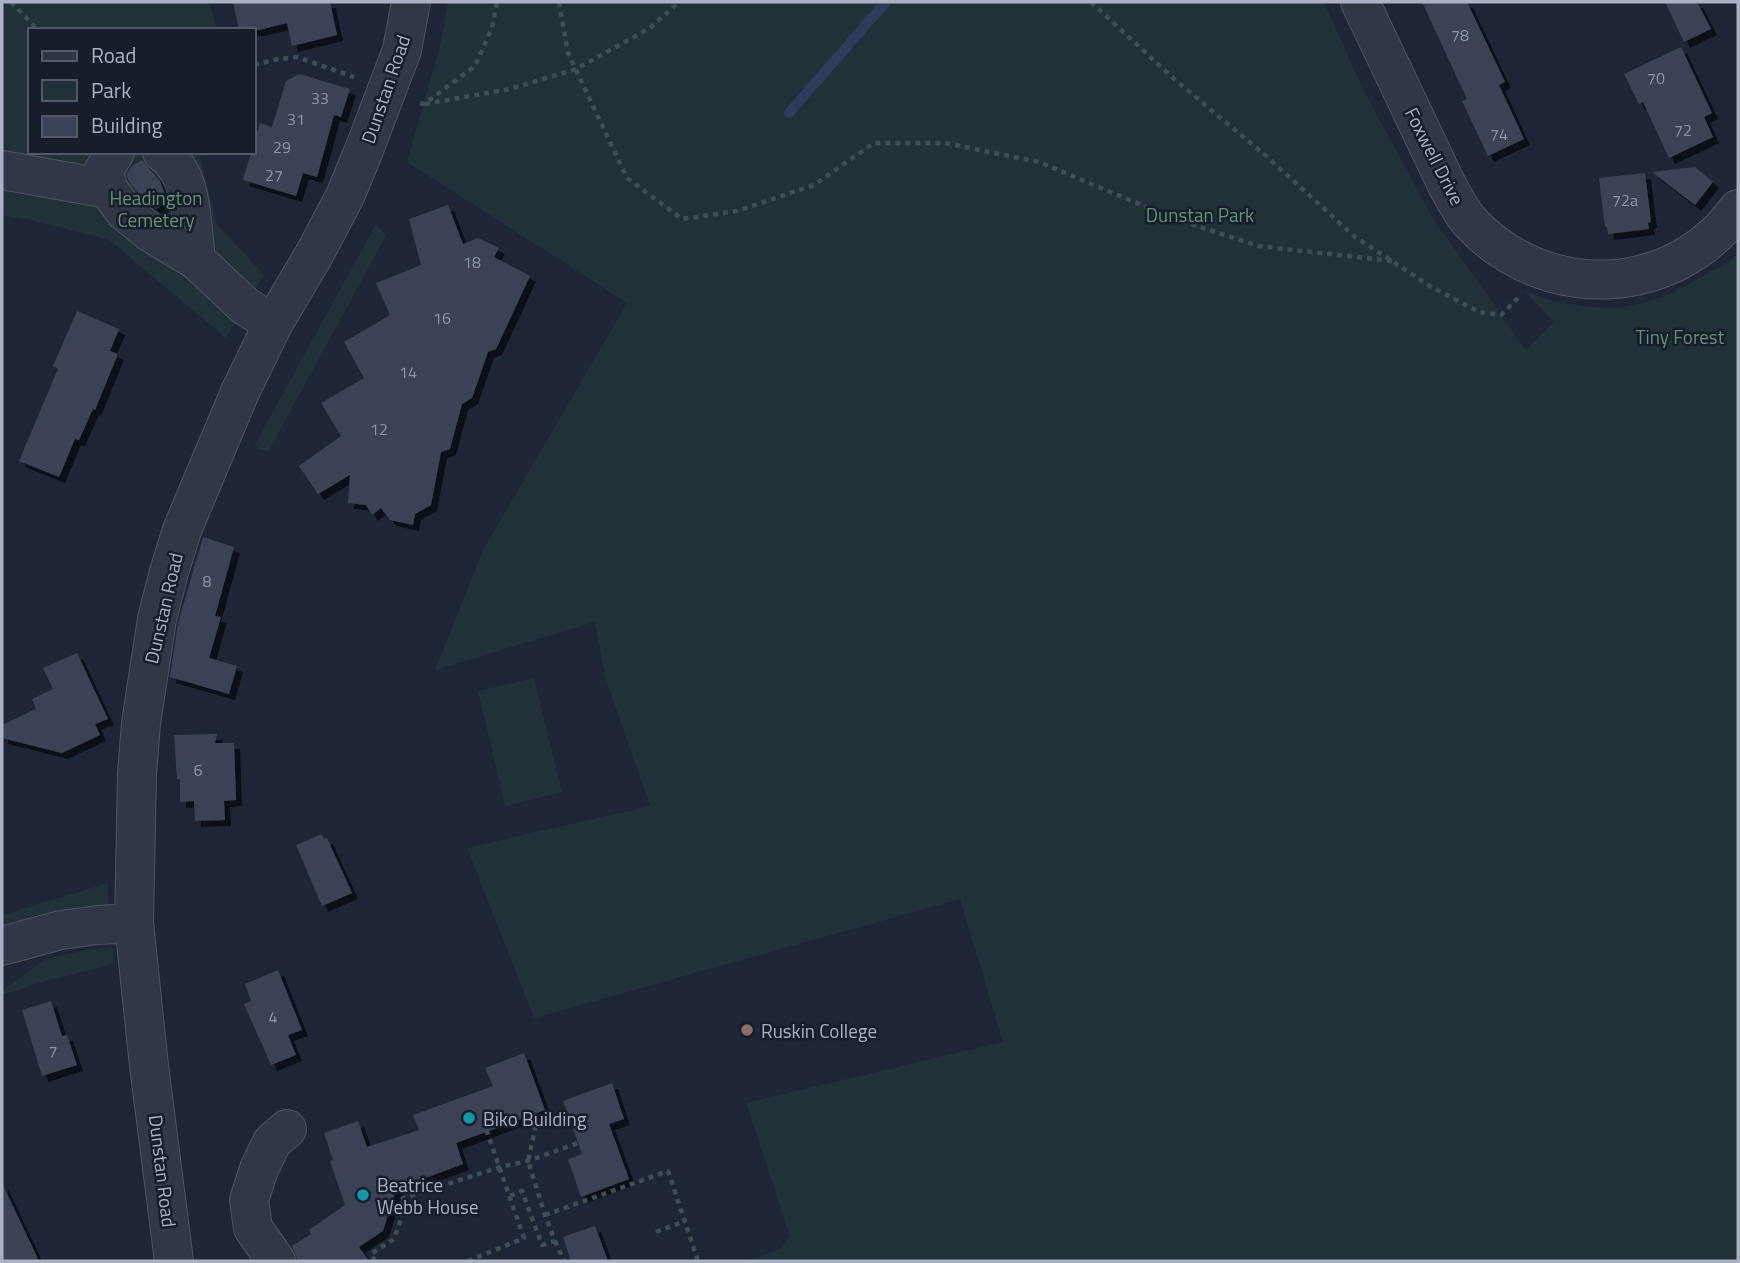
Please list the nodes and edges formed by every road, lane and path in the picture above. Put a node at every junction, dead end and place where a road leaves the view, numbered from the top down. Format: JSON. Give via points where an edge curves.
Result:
{"nodes":[{"id":1,"x":10,"y":2,"type":"edge"},
{"id":2,"x":411,"y":2,"type":"edge"},
{"id":3,"x":497,"y":2,"type":"edge"},
{"id":4,"x":559,"y":2,"type":"edge"},
{"id":5,"x":679,"y":2,"type":"edge"},
{"id":6,"x":1091,"y":2,"type":"edge"},
{"id":7,"x":1360,"y":2,"type":"edge"},
{"id":8,"x":36,"y":28,"type":"edge"},
{"id":9,"x":256,"y":64,"type":"edge"},
{"id":10,"x":576,"y":69,"type":"junction"},
{"id":11,"x":348,"y":74,"type":"dead end"},
{"id":12,"x":386,"y":92,"type":"junction"},
{"id":13,"x":424,"y":104,"type":"junction"},
{"id":14,"x":114,"y":154,"type":"edge"},
{"id":15,"x":164,"y":154,"type":"edge"},
{"id":16,"x":2,"y":170,"type":"edge"},
{"id":17,"x":108,"y":189,"type":"junction"},
{"id":18,"x":1738,"y":209,"type":"edge"},
{"id":19,"x":196,"y":260,"type":"junction"},
{"id":20,"x":1392,"y":261,"type":"junction"},
{"id":21,"x":1545,"y":271,"type":"junction"},
{"id":22,"x":273,"y":324,"type":"junction"},
{"id":23,"x":134,"y":923,"type":"junction"},
{"id":24,"x":2,"y":946,"type":"edge"},
{"id":25,"x":541,"y":1102,"type":"dead end"},
{"id":26,"x":485,"y":1126,"type":"dead end"},
{"id":27,"x":287,"y":1129,"type":"dead end"},
{"id":28,"x":578,"y":1143,"type":"dead end"},
{"id":29,"x":528,"y":1161,"type":"junction"},
{"id":30,"x":500,"y":1167,"type":"junction"},
{"id":31,"x":510,"y":1196,"type":"junction"},
{"id":32,"x":545,"y":1215,"type":"junction"},
{"id":33,"x":685,"y":1221,"type":"junction"},
{"id":34,"x":656,"y":1232,"type":"dead end"},
{"id":35,"x":555,"y":1241,"type":"junction"},
{"id":36,"x":173,"y":1261,"type":"edge"},
{"id":37,"x":276,"y":1261,"type":"edge"},
{"id":38,"x":375,"y":1261,"type":"edge"},
{"id":39,"x":468,"y":1261,"type":"edge"},
{"id":40,"x":564,"y":1261,"type":"edge"},
{"id":41,"x":698,"y":1261,"type":"edge"}],
"edges":[{"from":1,"to":8,"type":"path"},
{"from":2,"to":12,"type":"street","name":"Dunstan Road","via":[[402,50]]},
{"from":3,"to":13,"type":"path","via":[[492,28],[475,66]]},
{"from":4,"to":10,"type":"path","via":[[568,53]]},
{"from":5,"to":10,"type":"path","via":[[650,28]]},
{"from":6,"to":20,"type":"path","via":[[1354,236]]},
{"from":7,"to":21,"type":"street","name":"Foxwell Drive","via":[[1469,222],[1503,250]]},
{"from":9,"to":11,"type":"path","via":[[297,57]]},
{"from":10,"to":13,"type":"path","via":[[510,89]]},
{"from":10,"to":20,"type":"path","via":[[627,178],[681,219],[737,211],[814,185],[874,143],[945,143],[1039,162],[1170,216],[1258,246]]},
{"from":12,"to":13,"type":"path"},
{"from":12,"to":22,"type":"street","name":"Dunstan Road","via":[[345,196]]},
{"from":14,"to":17,"type":"street","via":[[104,170]]},
{"from":15,"to":19,"type":"street","via":[[181,174]]},
{"from":16,"to":17,"type":"street"},
{"from":17,"to":19,"type":"street","via":[[125,212],[151,233]]},
{"from":18,"to":21,"type":"street","name":"Foxwell Drive","via":[[1688,256],[1642,275],[1617,280],[1569,278]]},
{"from":19,"to":22,"type":"street","via":[[245,306]]},
{"from":20,"to":21,"type":"path","via":[[1479,312],[1501,315]]},
{"from":22,"to":23,"type":"street","name":"Dunstan Road","via":[[182,530],[157,619],[137,774]]},
{"from":23,"to":24,"type":"street","via":[[61,930]]},
{"from":23,"to":36,"type":"street","name":"Dunstan Road"},
{"from":25,"to":29,"type":"path"},
{"from":26,"to":30,"type":"path"},
{"from":27,"to":37,"type":"street","via":[[272,1142],[249,1200],[253,1228]]},
{"from":28,"to":29,"type":"path"},
{"from":29,"to":30,"type":"path"},
{"from":29,"to":32,"type":"path"},
{"from":30,"to":31,"type":"path"},
{"from":30,"to":38,"type":"path","via":[[398,1200],[403,1213],[394,1239],[371,1254]]},
{"from":31,"to":35,"type":"path","via":[[522,1191],[542,1245]]},
{"from":31,"to":39,"type":"path","via":[[524,1238]]},
{"from":32,"to":33,"type":"path","via":[[668,1171]]},
{"from":32,"to":35,"type":"path"},
{"from":33,"to":34,"type":"path"},
{"from":33,"to":41,"type":"path"},
{"from":35,"to":40,"type":"path"}]}
